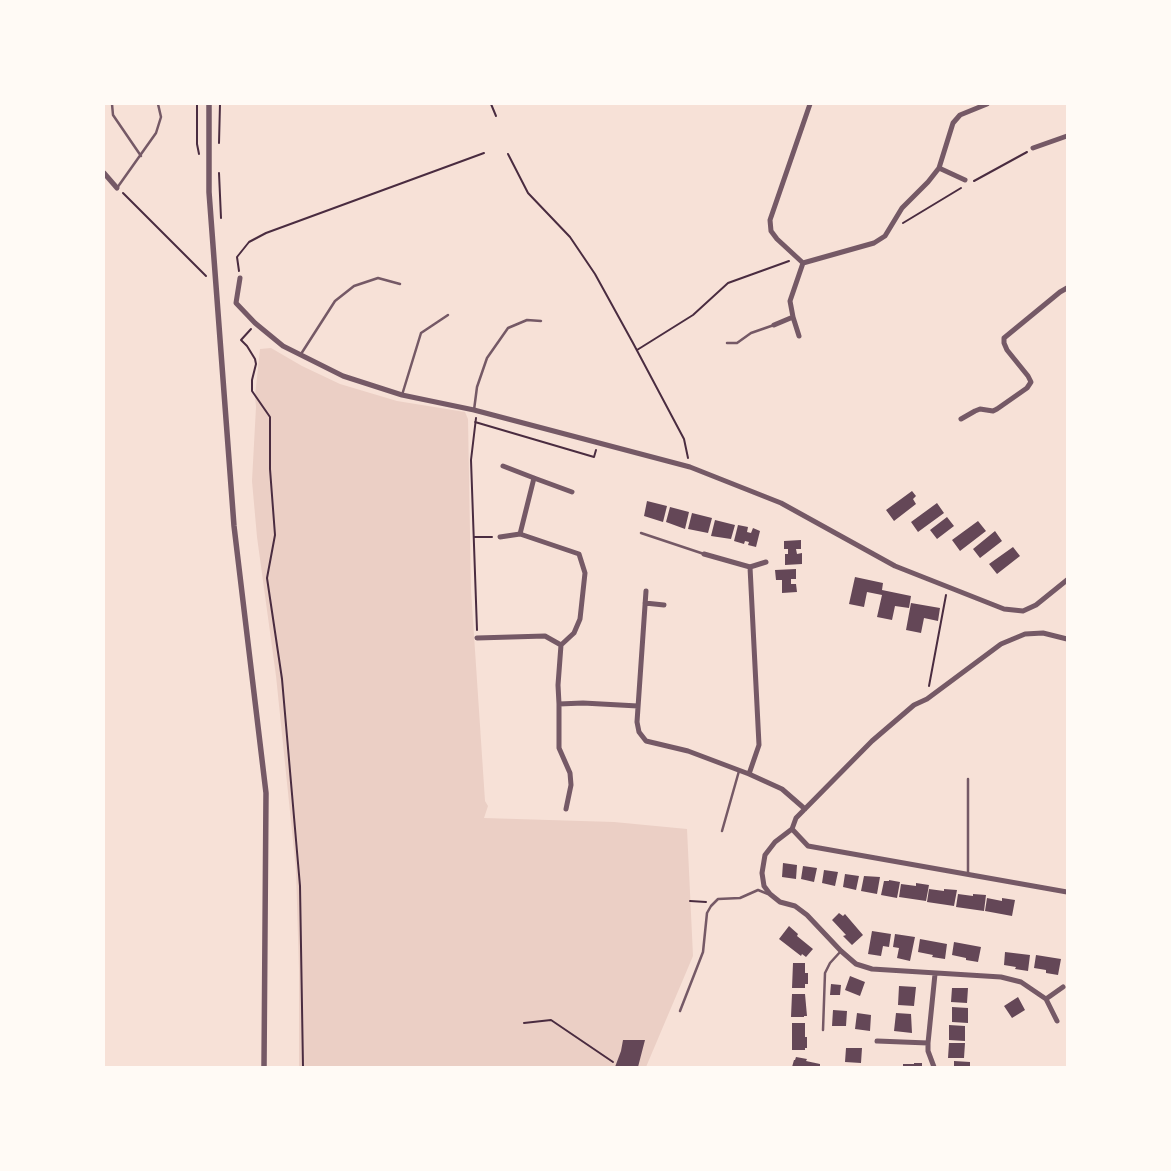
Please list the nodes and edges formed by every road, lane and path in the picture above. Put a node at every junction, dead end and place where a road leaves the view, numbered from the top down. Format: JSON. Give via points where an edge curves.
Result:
{"nodes":[{"id":1,"x":112,"y":104,"type":"edge"},
{"id":2,"x":158,"y":104,"type":"edge"},
{"id":3,"x":209,"y":104,"type":"edge"},
{"id":4,"x":220,"y":104,"type":"edge"},
{"id":5,"x":491,"y":104,"type":"edge"},
{"id":6,"x":810,"y":104,"type":"edge"},
{"id":7,"x":987,"y":104,"type":"edge"},
{"id":8,"x":496,"y":116,"type":"dead end"},
{"id":9,"x":1067,"y":136,"type":"edge"},
{"id":10,"x":1033,"y":148,"type":"joint"},
{"id":11,"x":218,"y":149,"type":"dead end"},
{"id":12,"x":484,"y":153,"type":"dead end"},
{"id":13,"x":508,"y":154,"type":"dead end"},
{"id":14,"x":141,"y":156,"type":"junction"},
{"id":15,"x":218,"y":167,"type":"dead end"},
{"id":16,"x":939,"y":168,"type":"junction"},
{"id":17,"x":104,"y":173,"type":"edge"},
{"id":18,"x":967,"y":183,"type":"junction"},
{"id":19,"x":118,"y":188,"type":"junction"},
{"id":20,"x":221,"y":222,"type":"dead end"},
{"id":21,"x":898,"y":227,"type":"dead end"},
{"id":22,"x":798,"y":258,"type":"junction"},
{"id":23,"x":803,"y":263,"type":"junction"},
{"id":24,"x":206,"y":269,"type":"dead end"},
{"id":25,"x":240,"y":278,"type":"joint"},
{"id":26,"x":400,"y":284,"type":"dead end"},
{"id":27,"x":1067,"y":288,"type":"edge"},
{"id":28,"x":448,"y":315,"type":"dead end"},
{"id":29,"x":793,"y":317,"type":"junction"},
{"id":30,"x":541,"y":321,"type":"dead end"},
{"id":31,"x":255,"y":323,"type":"junction"},
{"id":32,"x":774,"y":325,"type":"joint"},
{"id":33,"x":800,"y":336,"type":"dead end"},
{"id":34,"x":727,"y":343,"type":"dead end"},
{"id":35,"x":638,"y":350,"type":"junction"},
{"id":36,"x":300,"y":356,"type":"junction"},
{"id":37,"x":402,"y":395,"type":"junction"},
{"id":38,"x":475,"y":410,"type":"junction"},
{"id":39,"x":961,"y":419,"type":"dead end"},
{"id":40,"x":475,"y":422,"type":"junction"},
{"id":41,"x":598,"y":443,"type":"junction"},
{"id":42,"x":503,"y":466,"type":"dead end"},
{"id":43,"x":690,"y":467,"type":"junction"},
{"id":44,"x":534,"y":478,"type":"junction"},
{"id":45,"x":572,"y":492,"type":"dead end"},
{"id":46,"x":641,"y":533,"type":"dead end"},
{"id":47,"x":520,"y":534,"type":"junction"},
{"id":48,"x":475,"y":537,"type":"junction"},
{"id":49,"x":500,"y":537,"type":"joint"},
{"id":50,"x":704,"y":554,"type":"joint"},
{"id":51,"x":766,"y":562,"type":"dead end"},
{"id":52,"x":750,"y":567,"type":"junction"},
{"id":53,"x":1067,"y":580,"type":"edge"},
{"id":54,"x":948,"y":586,"type":"junction"},
{"id":55,"x":646,"y":591,"type":"dead end"},
{"id":56,"x":645,"y":604,"type":"junction"},
{"id":57,"x":664,"y":605,"type":"dead end"},
{"id":58,"x":477,"y":638,"type":"joint"},
{"id":59,"x":1067,"y":639,"type":"edge"},
{"id":60,"x":561,"y":644,"type":"junction"},
{"id":61,"x":927,"y":698,"type":"junction"},
{"id":62,"x":559,"y":704,"type":"junction"},
{"id":63,"x":638,"y":706,"type":"junction"},
{"id":64,"x":739,"y":770,"type":"junction"},
{"id":65,"x":749,"y":774,"type":"junction"},
{"id":66,"x":968,"y":779,"type":"dead end"},
{"id":67,"x":566,"y":808,"type":"dead end"},
{"id":68,"x":805,"y":809,"type":"junction"},
{"id":69,"x":792,"y":829,"type":"junction"},
{"id":70,"x":722,"y":832,"type":"dead end"},
{"id":71,"x":968,"y":876,"type":"junction"},
{"id":72,"x":1067,"y":892,"type":"edge"},
{"id":73,"x":770,"y":894,"type":"junction"},
{"id":74,"x":690,"y":901,"type":"dead end"},
{"id":75,"x":714,"y":902,"type":"junction"},
{"id":76,"x":841,"y":951,"type":"junction"},
{"id":77,"x":935,"y":974,"type":"junction"},
{"id":78,"x":1063,"y":986,"type":"dead end"},
{"id":79,"x":1046,"y":999,"type":"junction"},
{"id":80,"x":680,"y":1011,"type":"dead end"},
{"id":81,"x":1057,"y":1021,"type":"dead end"},
{"id":82,"x":524,"y":1024,"type":"dead end"},
{"id":83,"x":823,"y":1030,"type":"dead end"},
{"id":84,"x":877,"y":1041,"type":"dead end"},
{"id":85,"x":928,"y":1043,"type":"junction"},
{"id":86,"x":614,"y":1062,"type":"dead end"},
{"id":87,"x":264,"y":1067,"type":"edge"},
{"id":88,"x":303,"y":1067,"type":"edge"},
{"id":89,"x":934,"y":1067,"type":"edge"}],
"edges":[{"from":1,"to":14,"type":"lane","via":[[113,115]]},
{"from":2,"to":14,"type":"lane","via":[[160,125]]},
{"from":3,"to":87,"type":"street","via":[[209,192],[234,526],[266,793]]},
{"from":4,"to":11,"type":"path"},
{"from":5,"to":8,"type":"path"},
{"from":6,"to":22,"type":"street","via":[[770,220],[771,231]]},
{"from":7,"to":16,"type":"street","via":[[960,115],[952,123]]},
{"from":9,"to":10,"type":"street"},
{"from":10,"to":18,"type":"path"},
{"from":12,"to":25,"type":"path","via":[[266,233],[250,242],[237,257]]},
{"from":13,"to":35,"type":"path","via":[[528,193],[570,237]]},
{"from":14,"to":19,"type":"lane"},
{"from":15,"to":20,"type":"path"},
{"from":16,"to":18,"type":"street"},
{"from":16,"to":23,"type":"street","via":[[902,208],[885,236],[874,243]]},
{"from":17,"to":19,"type":"street"},
{"from":18,"to":21,"type":"path"},
{"from":19,"to":24,"type":"path","via":[[206,276]]},
{"from":22,"to":23,"type":"street"},
{"from":22,"to":35,"type":"path","via":[[728,283],[693,315]]},
{"from":23,"to":29,"type":"street","via":[[790,301]]},
{"from":25,"to":31,"type":"street","via":[[236,303]]},
{"from":26,"to":36,"type":"lane","via":[[378,278],[354,286],[335,301]]},
{"from":27,"to":39,"type":"street","via":[[1004,338],[1007,350],[1031,382],[1027,388],[993,411],[975,410]]},
{"from":28,"to":37,"type":"lane","via":[[421,333]]},
{"from":29,"to":32,"type":"street"},
{"from":29,"to":33,"type":"street"},
{"from":30,"to":38,"type":"lane","via":[[526,320],[508,328],[487,358],[477,387]]},
{"from":31,"to":36,"type":"street"},
{"from":31,"to":88,"type":"path","via":[[241,340],[255,358],[252,391],[270,417],[275,535],[267,578],[282,679],[300,886]]},
{"from":32,"to":34,"type":"lane","via":[[751,333],[737,343]]},
{"from":35,"to":43,"type":"path","via":[[684,439]]},
{"from":36,"to":37,"type":"street","via":[[343,376]]},
{"from":37,"to":38,"type":"street"},
{"from":38,"to":40,"type":"path"},
{"from":38,"to":41,"type":"street"},
{"from":40,"to":41,"type":"path","via":[[594,457]]},
{"from":40,"to":48,"type":"path","via":[[471,460]]},
{"from":41,"to":43,"type":"street"},
{"from":42,"to":44,"type":"street"},
{"from":43,"to":54,"type":"street","via":[[781,503],[895,566]]},
{"from":44,"to":45,"type":"street"},
{"from":44,"to":47,"type":"street"},
{"from":46,"to":50,"type":"lane"},
{"from":47,"to":49,"type":"street"},
{"from":47,"to":60,"type":"street","via":[[579,554],[584,573],[580,619],[574,633]]},
{"from":48,"to":49,"type":"path"},
{"from":48,"to":58,"type":"path"},
{"from":50,"to":52,"type":"street"},
{"from":51,"to":52,"type":"street"},
{"from":52,"to":65,"type":"street","via":[[760,745]]},
{"from":53,"to":54,"type":"street","via":[[1023,612],[1004,609]]},
{"from":54,"to":61,"type":"path"},
{"from":55,"to":56,"type":"street"},
{"from":56,"to":57,"type":"street"},
{"from":56,"to":63,"type":"street"},
{"from":58,"to":60,"type":"street","via":[[545,636]]},
{"from":59,"to":61,"type":"street","via":[[1043,633],[1025,634],[1001,644]]},
{"from":60,"to":62,"type":"street"},
{"from":61,"to":68,"type":"street","via":[[872,741]]},
{"from":62,"to":63,"type":"street"},
{"from":62,"to":67,"type":"street","via":[[559,748],[570,774]]},
{"from":63,"to":64,"type":"street","via":[[639,732],[646,741],[688,751]]},
{"from":64,"to":65,"type":"street"},
{"from":64,"to":70,"type":"lane"},
{"from":65,"to":68,"type":"street","via":[[782,789]]},
{"from":66,"to":71,"type":"lane"},
{"from":68,"to":69,"type":"street","via":[[796,818]]},
{"from":69,"to":71,"type":"street","via":[[808,846]]},
{"from":69,"to":73,"type":"street","via":[[775,842],[766,855],[762,873],[764,886]]},
{"from":71,"to":72,"type":"street"},
{"from":73,"to":75,"type":"lane","via":[[758,890],[740,898]]},
{"from":73,"to":76,"type":"street","via":[[807,914]]},
{"from":74,"to":75,"type":"path"},
{"from":75,"to":80,"type":"lane","via":[[707,913],[704,952]]},
{"from":76,"to":77,"type":"street","via":[[856,964],[872,969]]},
{"from":76,"to":83,"type":"lane","via":[[825,973]]},
{"from":77,"to":79,"type":"street","via":[[1001,977],[1021,982]]},
{"from":77,"to":85,"type":"street"},
{"from":78,"to":79,"type":"street"},
{"from":79,"to":81,"type":"street"},
{"from":82,"to":86,"type":"path","via":[[551,1020]]},
{"from":84,"to":85,"type":"street"},
{"from":85,"to":89,"type":"street"}]}
